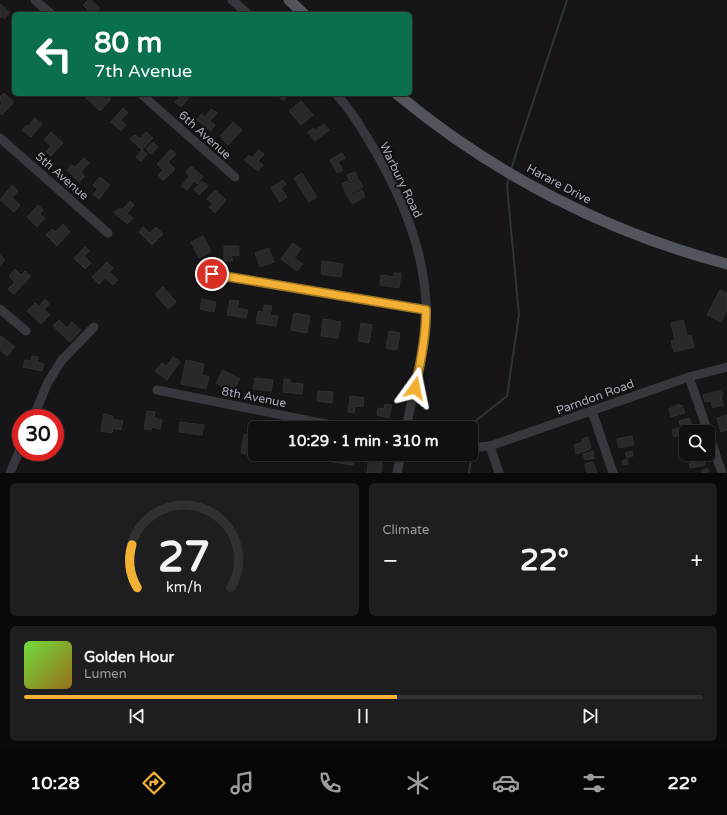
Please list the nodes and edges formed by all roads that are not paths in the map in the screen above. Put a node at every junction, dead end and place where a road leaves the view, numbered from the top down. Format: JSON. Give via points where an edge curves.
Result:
{"nodes":[{"id":1,"x":35,"y":0,"type":"edge"},
{"id":2,"x":232,"y":0,"type":"edge"},
{"id":3,"x":289,"y":0,"type":"edge"},
{"id":4,"x":49,"y":12,"type":"edge"},
{"id":5,"x":246,"y":12,"type":"edge"},
{"id":6,"x":302,"y":12,"type":"edge"},
{"id":7,"x":143,"y":96,"type":"edge"},
{"id":8,"x":338,"y":96,"type":"edge"},
{"id":9,"x":400,"y":96,"type":"edge"},
{"id":10,"x":0,"y":138,"type":"edge"},
{"id":11,"x":235,"y":177,"type":"dead end"},
{"id":12,"x":108,"y":233,"type":"dead end"},
{"id":13,"x":727,"y":264,"type":"edge"},
{"id":14,"x":212,"y":274,"type":"dead end"},
{"id":15,"x":0,"y":309,"type":"edge"},
{"id":16,"x":426,"y":310,"type":"junction"},
{"id":17,"x":94,"y":327,"type":"dead end"},
{"id":18,"x":26,"y":331,"type":"dead end"},
{"id":19,"x":727,"y":367,"type":"edge"},
{"id":20,"x":689,"y":377,"type":"junction"},
{"id":21,"x":157,"y":390,"type":"dead end"},
{"id":22,"x":37,"y":409,"type":"edge"},
{"id":23,"x":592,"y":411,"type":"junction"},
{"id":24,"x":311,"y":421,"type":"edge"},
{"id":25,"x":407,"y":421,"type":"edge"},
{"id":26,"x":706,"y":425,"type":"edge"},
{"id":27,"x":490,"y":446,"type":"junction"},
{"id":28,"x":478,"y":448,"type":"edge"},
{"id":29,"x":715,"y":452,"type":"edge"},
{"id":30,"x":15,"y":461,"type":"edge"},
{"id":31,"x":400,"y":461,"type":"edge"},
{"id":32,"x":10,"y":473,"type":"edge"},
{"id":33,"x":397,"y":473,"type":"edge"},
{"id":34,"x":499,"y":473,"type":"edge"},
{"id":35,"x":613,"y":473,"type":"edge"},
{"id":36,"x":722,"y":473,"type":"edge"}],
"edges":[{"from":1,"to":4,"type":"street"},
{"from":2,"to":5,"type":"street"},
{"from":3,"to":6,"type":"main road"},
{"from":7,"to":11,"type":"street","name":"6th Avenue"},
{"from":8,"to":16,"type":"street","name":"Warbury Road","via":[[360,125],[388,173],[406,213],[423,275]]},
{"from":9,"to":13,"type":"main road","name":"Harare Drive","via":[[448,133],[502,169],[567,205],[620,228]]},
{"from":10,"to":12,"type":"street","name":"5th Avenue"},
{"from":14,"to":16,"type":"street"},
{"from":15,"to":18,"type":"street"},
{"from":16,"to":25,"type":"street","name":"Warbury Road","via":[[423,348]]},
{"from":17,"to":22,"type":"street","via":[[62,360],[48,382]]},
{"from":19,"to":20,"type":"street","name":"Parndon Road"},
{"from":20,"to":23,"type":"street","name":"Parndon Road"},
{"from":20,"to":26,"type":"street"},
{"from":21,"to":24,"type":"street","name":"8th Avenue"},
{"from":23,"to":27,"type":"street","name":"Parndon Road"},
{"from":23,"to":35,"type":"street"},
{"from":27,"to":28,"type":"street","name":"Parndon Road"},
{"from":27,"to":34,"type":"street"},
{"from":29,"to":36,"type":"street"},
{"from":30,"to":32,"type":"street"},
{"from":31,"to":33,"type":"street"}]}
